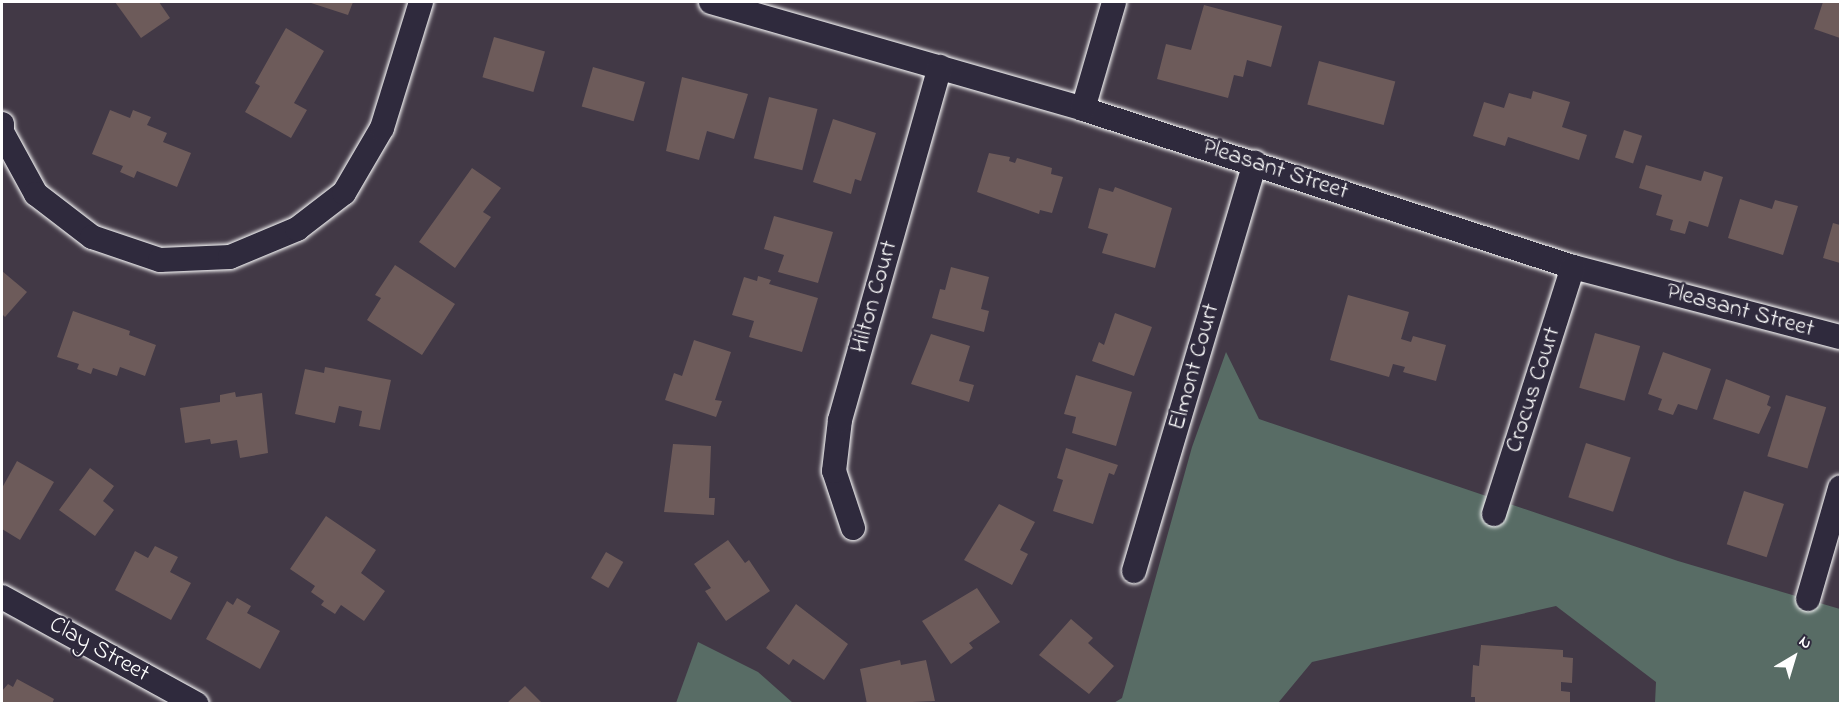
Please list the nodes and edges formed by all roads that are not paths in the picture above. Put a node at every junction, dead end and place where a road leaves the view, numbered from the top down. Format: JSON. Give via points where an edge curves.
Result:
{"nodes":[{"id":1,"x":421,"y":2,"type":"edge"},
{"id":2,"x":711,"y":2,"type":"edge"},
{"id":3,"x":1114,"y":2,"type":"edge"},
{"id":4,"x":940,"y":67,"type":"junction"},
{"id":5,"x":1083,"y":109,"type":"junction"},
{"id":6,"x":2,"y":124,"type":"edge"},
{"id":7,"x":1255,"y":163,"type":"junction"},
{"id":8,"x":1573,"y":267,"type":"junction"},
{"id":9,"x":1840,"y":337,"type":"edge"},
{"id":10,"x":1840,"y":488,"type":"edge"},
{"id":11,"x":1494,"y":514,"type":"dead end"},
{"id":12,"x":853,"y":528,"type":"dead end"},
{"id":13,"x":1134,"y":571,"type":"dead end"},
{"id":14,"x":2,"y":597,"type":"edge"},
{"id":15,"x":1808,"y":599,"type":"dead end"},
{"id":16,"x":196,"y":704,"type":"edge"}],
"edges":[{"from":1,"to":6,"type":"street","via":[[382,129],[344,193],[297,229],[230,256],[160,260],[92,237],[36,194],[2,132]]},
{"from":2,"to":4,"type":"street","name":"Pleasant Street"},
{"from":3,"to":5,"type":"street"},
{"from":4,"to":5,"type":"street","name":"Pleasant Street"},
{"from":4,"to":12,"type":"street","name":"Hilton Court","via":[[840,420],[834,471]]},
{"from":5,"to":7,"type":"street","name":"Pleasant Street"},
{"from":7,"to":8,"type":"street","name":"Pleasant Street"},
{"from":7,"to":13,"type":"street","name":"Elmont Court"},
{"from":8,"to":9,"type":"street","name":"Pleasant Street"},
{"from":8,"to":11,"type":"street","name":"Crocus Court"},
{"from":10,"to":15,"type":"street"},
{"from":14,"to":16,"type":"street","name":"Clay Street"}]}
